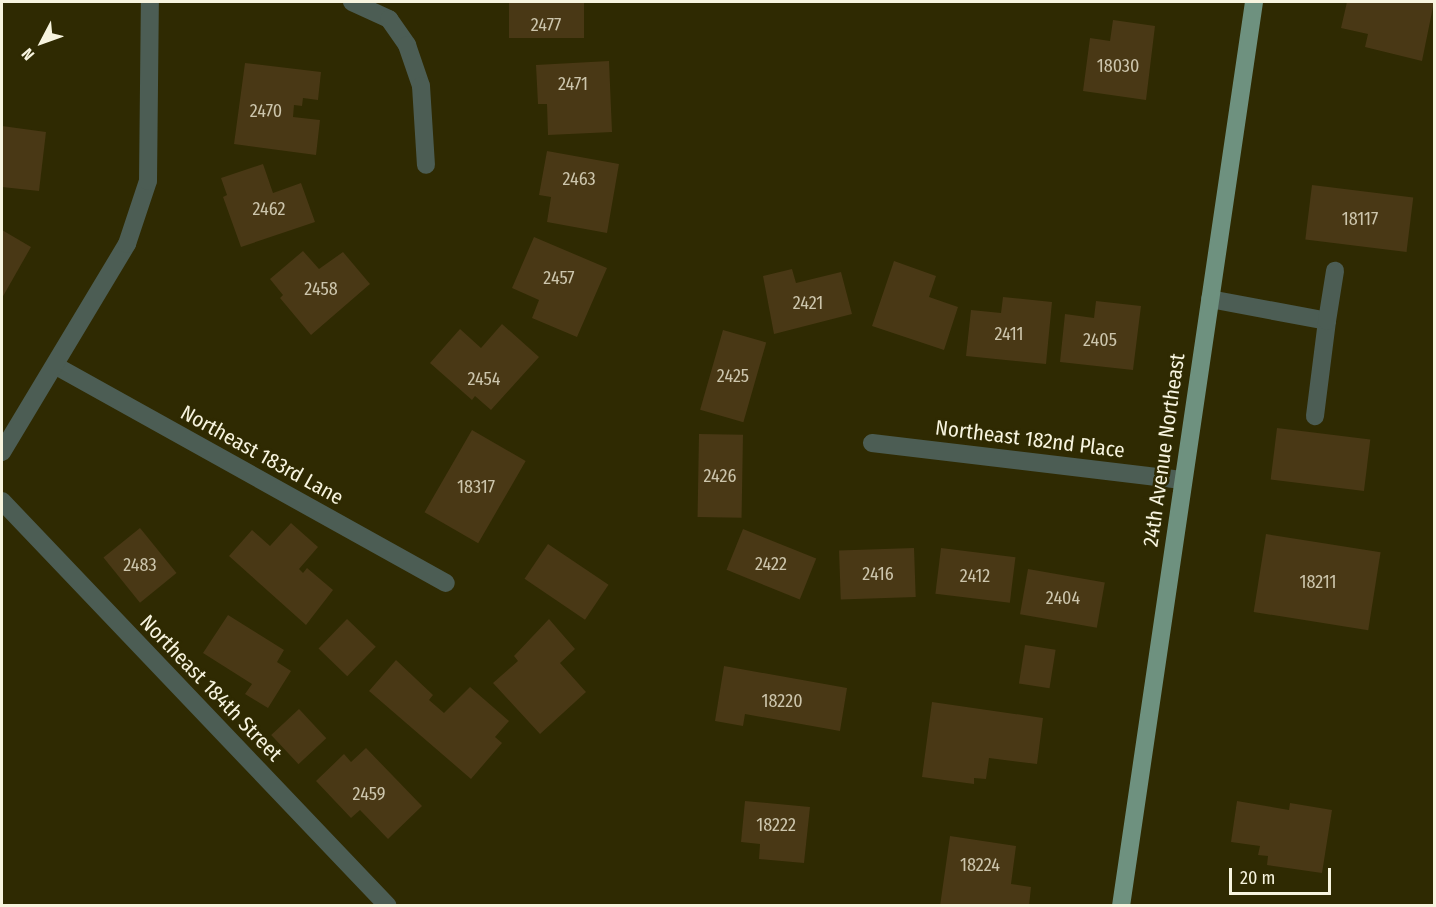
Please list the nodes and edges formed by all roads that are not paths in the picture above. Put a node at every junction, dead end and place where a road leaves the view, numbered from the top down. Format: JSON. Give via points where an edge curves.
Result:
{"nodes":[{"id":1,"x":150,"y":2,"type":"edge"},
{"id":2,"x":352,"y":2,"type":"edge"},
{"id":3,"x":1254,"y":2,"type":"edge"},
{"id":4,"x":426,"y":165,"type":"dead end"},
{"id":5,"x":1335,"y":271,"type":"dead end"},
{"id":6,"x":1210,"y":298,"type":"junction"},
{"id":7,"x":1327,"y":321,"type":"junction"},
{"id":8,"x":56,"y":366,"type":"junction"},
{"id":9,"x":1315,"y":416,"type":"dead end"},
{"id":10,"x":872,"y":443,"type":"dead end"},
{"id":11,"x":2,"y":452,"type":"edge"},
{"id":12,"x":1182,"y":480,"type":"junction"},
{"id":13,"x":2,"y":501,"type":"edge"},
{"id":14,"x":446,"y":583,"type":"dead end"},
{"id":15,"x":388,"y":906,"type":"edge"},
{"id":16,"x":1121,"y":906,"type":"edge"}],
"edges":[{"from":1,"to":8,"type":"street","via":[[148,181],[127,244]]},
{"from":2,"to":4,"type":"street","via":[[389,19],[407,45],[421,86]]},
{"from":3,"to":6,"type":"main road","name":"24th Avenue Northeast"},
{"from":5,"to":7,"type":"street"},
{"from":6,"to":7,"type":"street"},
{"from":6,"to":12,"type":"main road","name":"24th Avenue Northeast"},
{"from":7,"to":9,"type":"street"},
{"from":8,"to":11,"type":"street"},
{"from":8,"to":14,"type":"street","name":"Northeast 183rd Lane"},
{"from":10,"to":12,"type":"street","name":"Northeast 182nd Place"},
{"from":12,"to":16,"type":"main road","name":"24th Avenue Northeast"},
{"from":13,"to":15,"type":"street","name":"Northeast 184th Street"}]}
